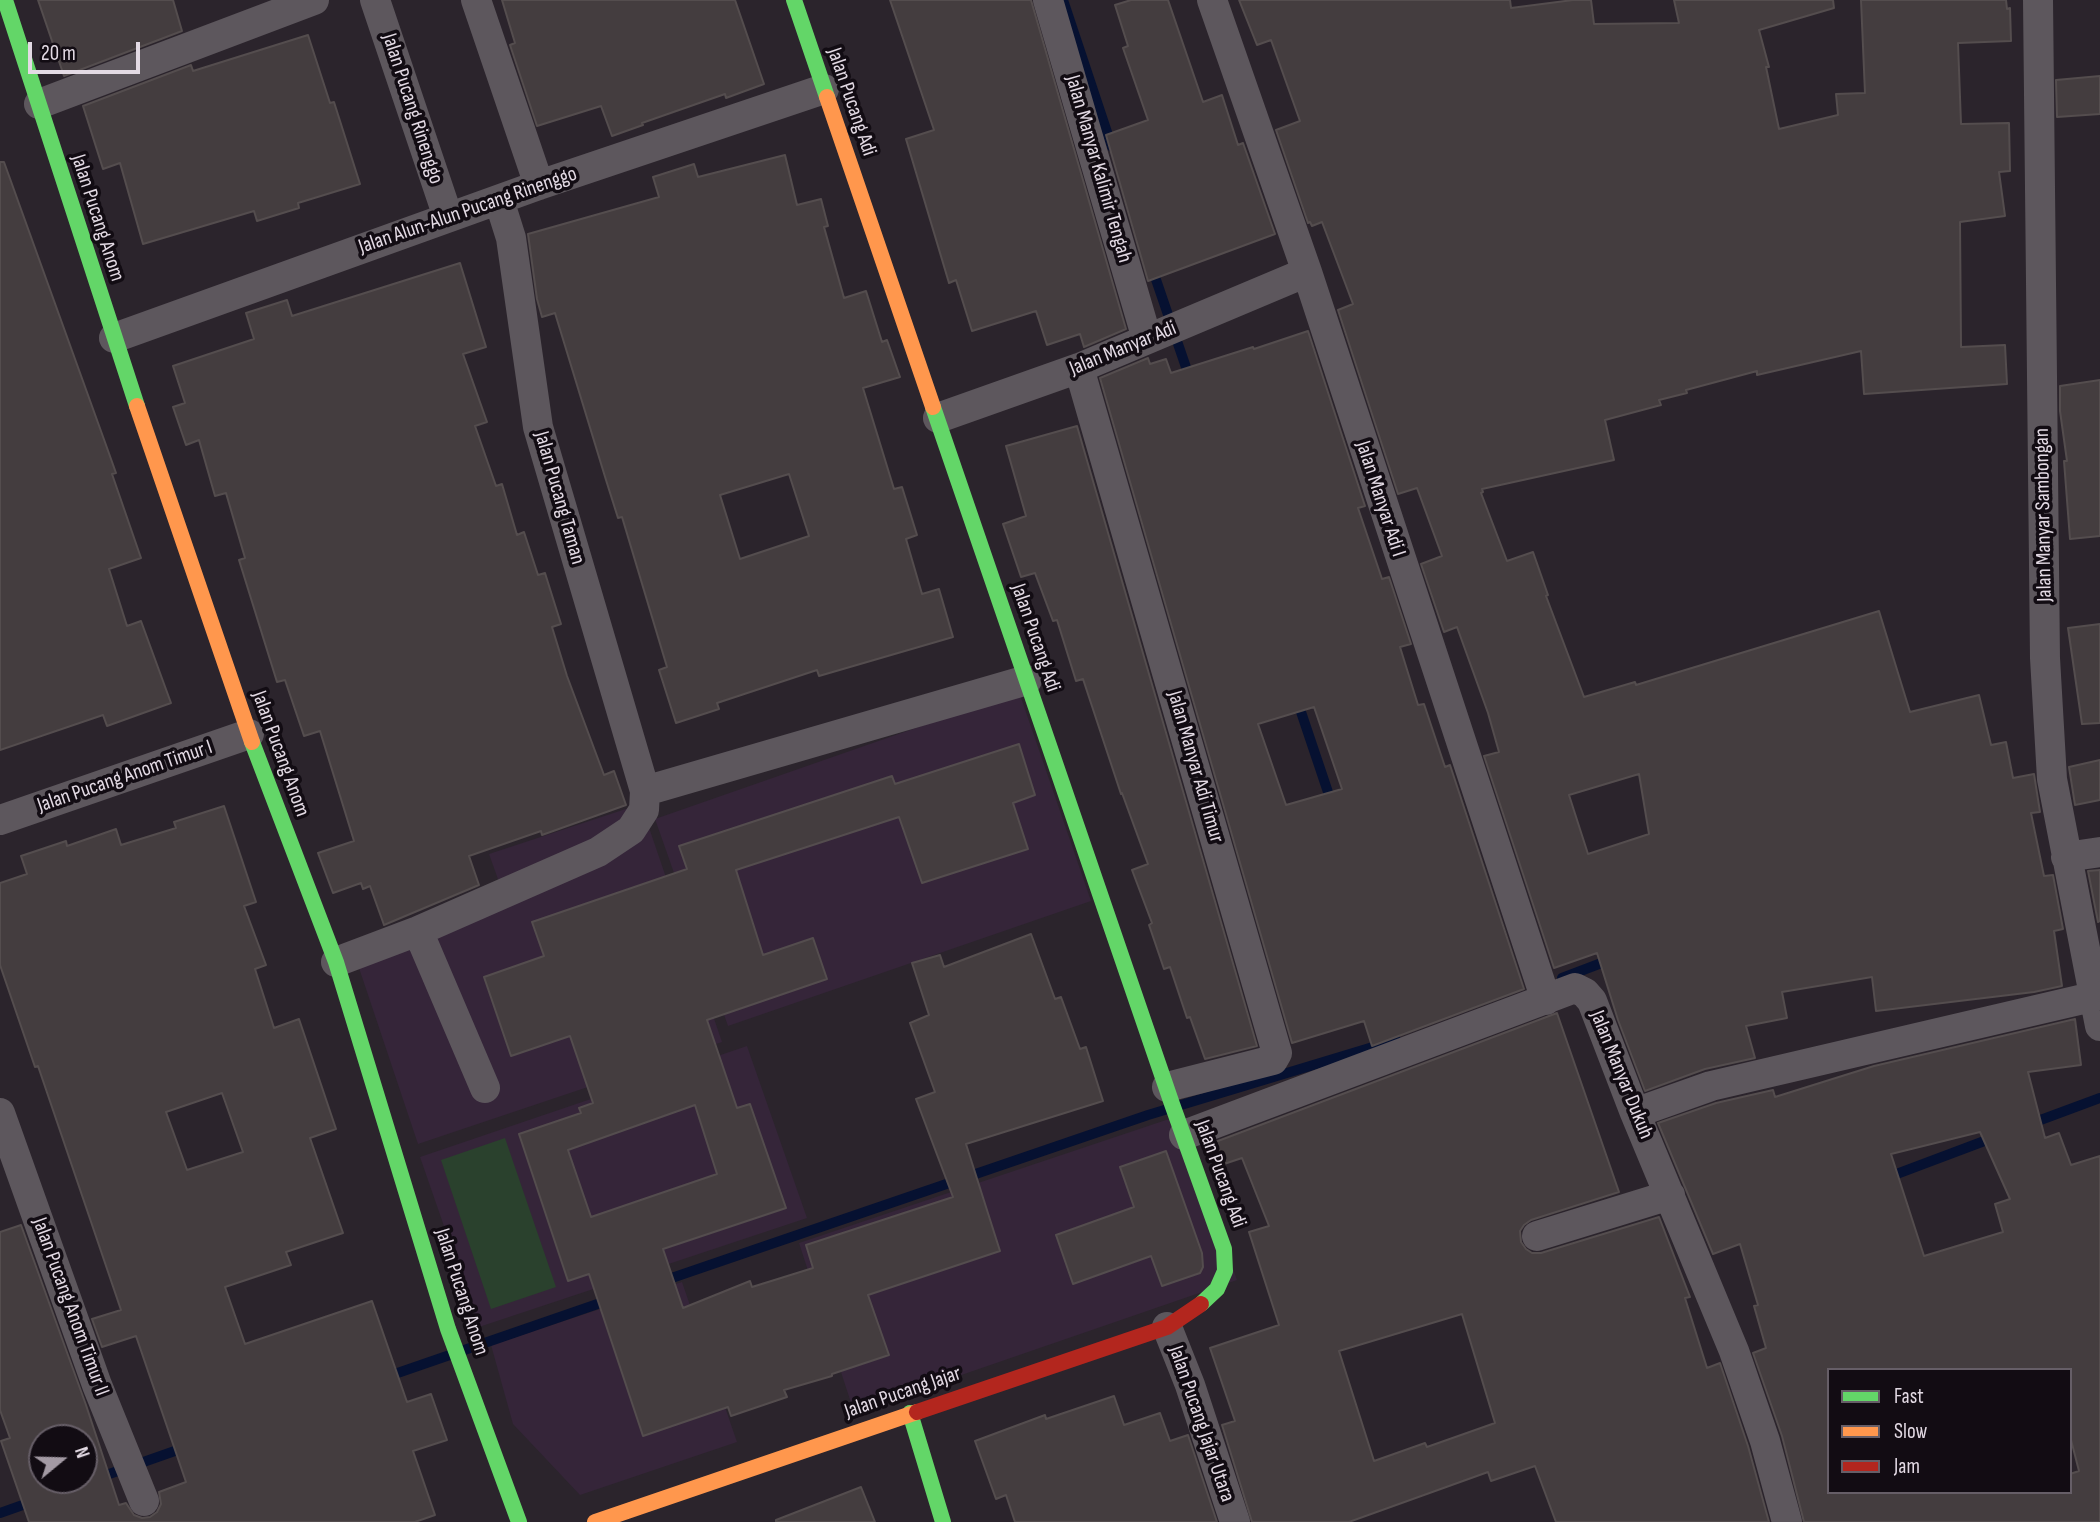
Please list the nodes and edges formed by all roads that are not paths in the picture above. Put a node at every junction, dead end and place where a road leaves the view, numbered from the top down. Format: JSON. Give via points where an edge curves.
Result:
{"nodes":[{"id":1,"x":5,"y":0,"type":"edge"},
{"id":2,"x":314,"y":0,"type":"edge"},
{"id":3,"x":375,"y":0,"type":"edge"},
{"id":4,"x":476,"y":0,"type":"edge"},
{"id":5,"x":794,"y":0,"type":"edge"},
{"id":6,"x":1048,"y":0,"type":"edge"},
{"id":7,"x":1212,"y":0,"type":"edge"},
{"id":8,"x":2038,"y":0,"type":"edge"},
{"id":9,"x":824,"y":89,"type":"junction"},
{"id":10,"x":39,"y":104,"type":"junction"},
{"id":11,"x":539,"y":185,"type":"junction"},
{"id":12,"x":499,"y":200,"type":"junction"},
{"id":13,"x":448,"y":217,"type":"junction"},
{"id":14,"x":1307,"y":272,"type":"junction"},
{"id":15,"x":1151,"y":337,"type":"junction"},
{"id":16,"x":114,"y":338,"type":"junction"},
{"id":17,"x":1079,"y":368,"type":"junction"},
{"id":18,"x":938,"y":418,"type":"junction"},
{"id":19,"x":1027,"y":680,"type":"junction"},
{"id":20,"x":249,"y":734,"type":"junction"},
{"id":21,"x":645,"y":791,"type":"junction"},
{"id":22,"x":0,"y":820,"type":"edge"},
{"id":23,"x":2100,"y":852,"type":"edge"},
{"id":24,"x":2066,"y":857,"type":"junction"},
{"id":25,"x":418,"y":931,"type":"junction"},
{"id":26,"x":336,"y":962,"type":"junction"},
{"id":27,"x":1542,"y":987,"type":"junction"},
{"id":28,"x":2097,"y":995,"type":"edge"},
{"id":29,"x":2100,"y":1026,"type":"edge"},
{"id":30,"x":485,"y":1088,"type":"dead end"},
{"id":31,"x":1170,"y":1096,"type":"junction"},
{"id":32,"x":1644,"y":1108,"type":"junction"},
{"id":33,"x":0,"y":1113,"type":"edge"},
{"id":34,"x":1182,"y":1131,"type":"junction"},
{"id":35,"x":1670,"y":1195,"type":"junction"},
{"id":36,"x":1537,"y":1236,"type":"dead end"},
{"id":37,"x":1217,"y":1289,"type":"joint"},
{"id":38,"x":1167,"y":1327,"type":"junction"},
{"id":39,"x":910,"y":1413,"type":"junction"},
{"id":40,"x":144,"y":1501,"type":"dead end"},
{"id":41,"x":519,"y":1522,"type":"edge"},
{"id":42,"x":595,"y":1522,"type":"edge"},
{"id":43,"x":943,"y":1522,"type":"edge"},
{"id":44,"x":1236,"y":1522,"type":"edge"},
{"id":45,"x":1787,"y":1522,"type":"edge"}],
"edges":[{"from":1,"to":10,"type":"street","name":"Jalan Pucang Anom"},
{"from":2,"to":10,"type":"street"},
{"from":3,"to":13,"type":"street","name":"Jalan Pucang Rinenggo"},
{"from":4,"to":11,"type":"street"},
{"from":5,"to":9,"type":"street","name":"Jalan Pucang Adi"},
{"from":6,"to":15,"type":"street","name":"Jalan Manyar Kalimir Tengah"},
{"from":7,"to":14,"type":"street","name":"Jalan Manyar Adi I"},
{"from":8,"to":24,"type":"street","name":"Jalan Manyar Sambongan","via":[[2045,658],[2052,779]]},
{"from":9,"to":11,"type":"street","name":"Jalan Alun-Alun Pucang Rinenggo"},
{"from":9,"to":18,"type":"street","name":"Jalan Pucang Adi"},
{"from":10,"to":16,"type":"street","name":"Jalan Pucang Anom"},
{"from":11,"to":12,"type":"street","name":"Jalan Alun-Alun Pucang Rinenggo"},
{"from":12,"to":13,"type":"street","name":"Jalan Alun-Alun Pucang Rinenggo"},
{"from":12,"to":21,"type":"street","name":"Jalan Pucang Taman","via":[[511,238],[538,427]]},
{"from":13,"to":16,"type":"street","name":"Jalan Alun-Alun Pucang Rinenggo"},
{"from":14,"to":15,"type":"street","name":"Jalan Manyar Adi"},
{"from":14,"to":27,"type":"street","name":"Jalan Manyar Adi I"},
{"from":15,"to":17,"type":"street","name":"Jalan Manyar Adi"},
{"from":16,"to":20,"type":"street","name":"Jalan Pucang Anom"},
{"from":17,"to":18,"type":"street","name":"Jalan Manyar Adi"},
{"from":17,"to":31,"type":"street","name":"Jalan Manyar Adi Timur","via":[[1277,1053],[1273,1060]]},
{"from":18,"to":19,"type":"street","name":"Jalan Pucang Adi"},
{"from":19,"to":21,"type":"street"},
{"from":19,"to":31,"type":"street","name":"Jalan Pucang Adi"},
{"from":20,"to":22,"type":"street","name":"Jalan Pucang Anom Timur I"},
{"from":20,"to":26,"type":"street","name":"Jalan Pucang Anom"},
{"from":21,"to":25,"type":"street","via":[[644,810],[623,837]]},
{"from":23,"to":24,"type":"street"},
{"from":24,"to":28,"type":"street","name":"Jalan Manyar Sambongan"},
{"from":25,"to":26,"type":"street"},
{"from":25,"to":30,"type":"street"},
{"from":26,"to":41,"type":"street","name":"Jalan Pucang Anom","via":[[448,1329]]},
{"from":27,"to":32,"type":"street","name":"Jalan Manyar Dukuh","via":[[1575,988],[1589,997]]},
{"from":27,"to":34,"type":"street","name":"Jalan Manyar Dukuh"},
{"from":28,"to":29,"type":"street","name":"Jalan Manyar Sambongan"},
{"from":28,"to":32,"type":"street","via":[[1711,1086]]},
{"from":31,"to":34,"type":"street","name":"Jalan Pucang Adi"},
{"from":32,"to":35,"type":"street","name":"Jalan Manyar Dukuh"},
{"from":33,"to":40,"type":"street","name":"Jalan Pucang Anom Timur II","via":[[97,1385]]},
{"from":34,"to":37,"type":"street","name":"Jalan Pucang Adi","via":[[1224,1249],[1225,1271]]},
{"from":35,"to":36,"type":"street"},
{"from":35,"to":45,"type":"street","name":"Jalan Manyar Dukuh","via":[[1734,1351]]},
{"from":37,"to":38,"type":"street","name":"Jalan Pucang Jajar"},
{"from":38,"to":39,"type":"street","name":"Jalan Pucang Jajar"},
{"from":38,"to":44,"type":"street","name":"Jalan Pucang Jajar Utara"},
{"from":39,"to":42,"type":"street","name":"Jalan Pucang Jajar"},
{"from":39,"to":43,"type":"street"}]}
